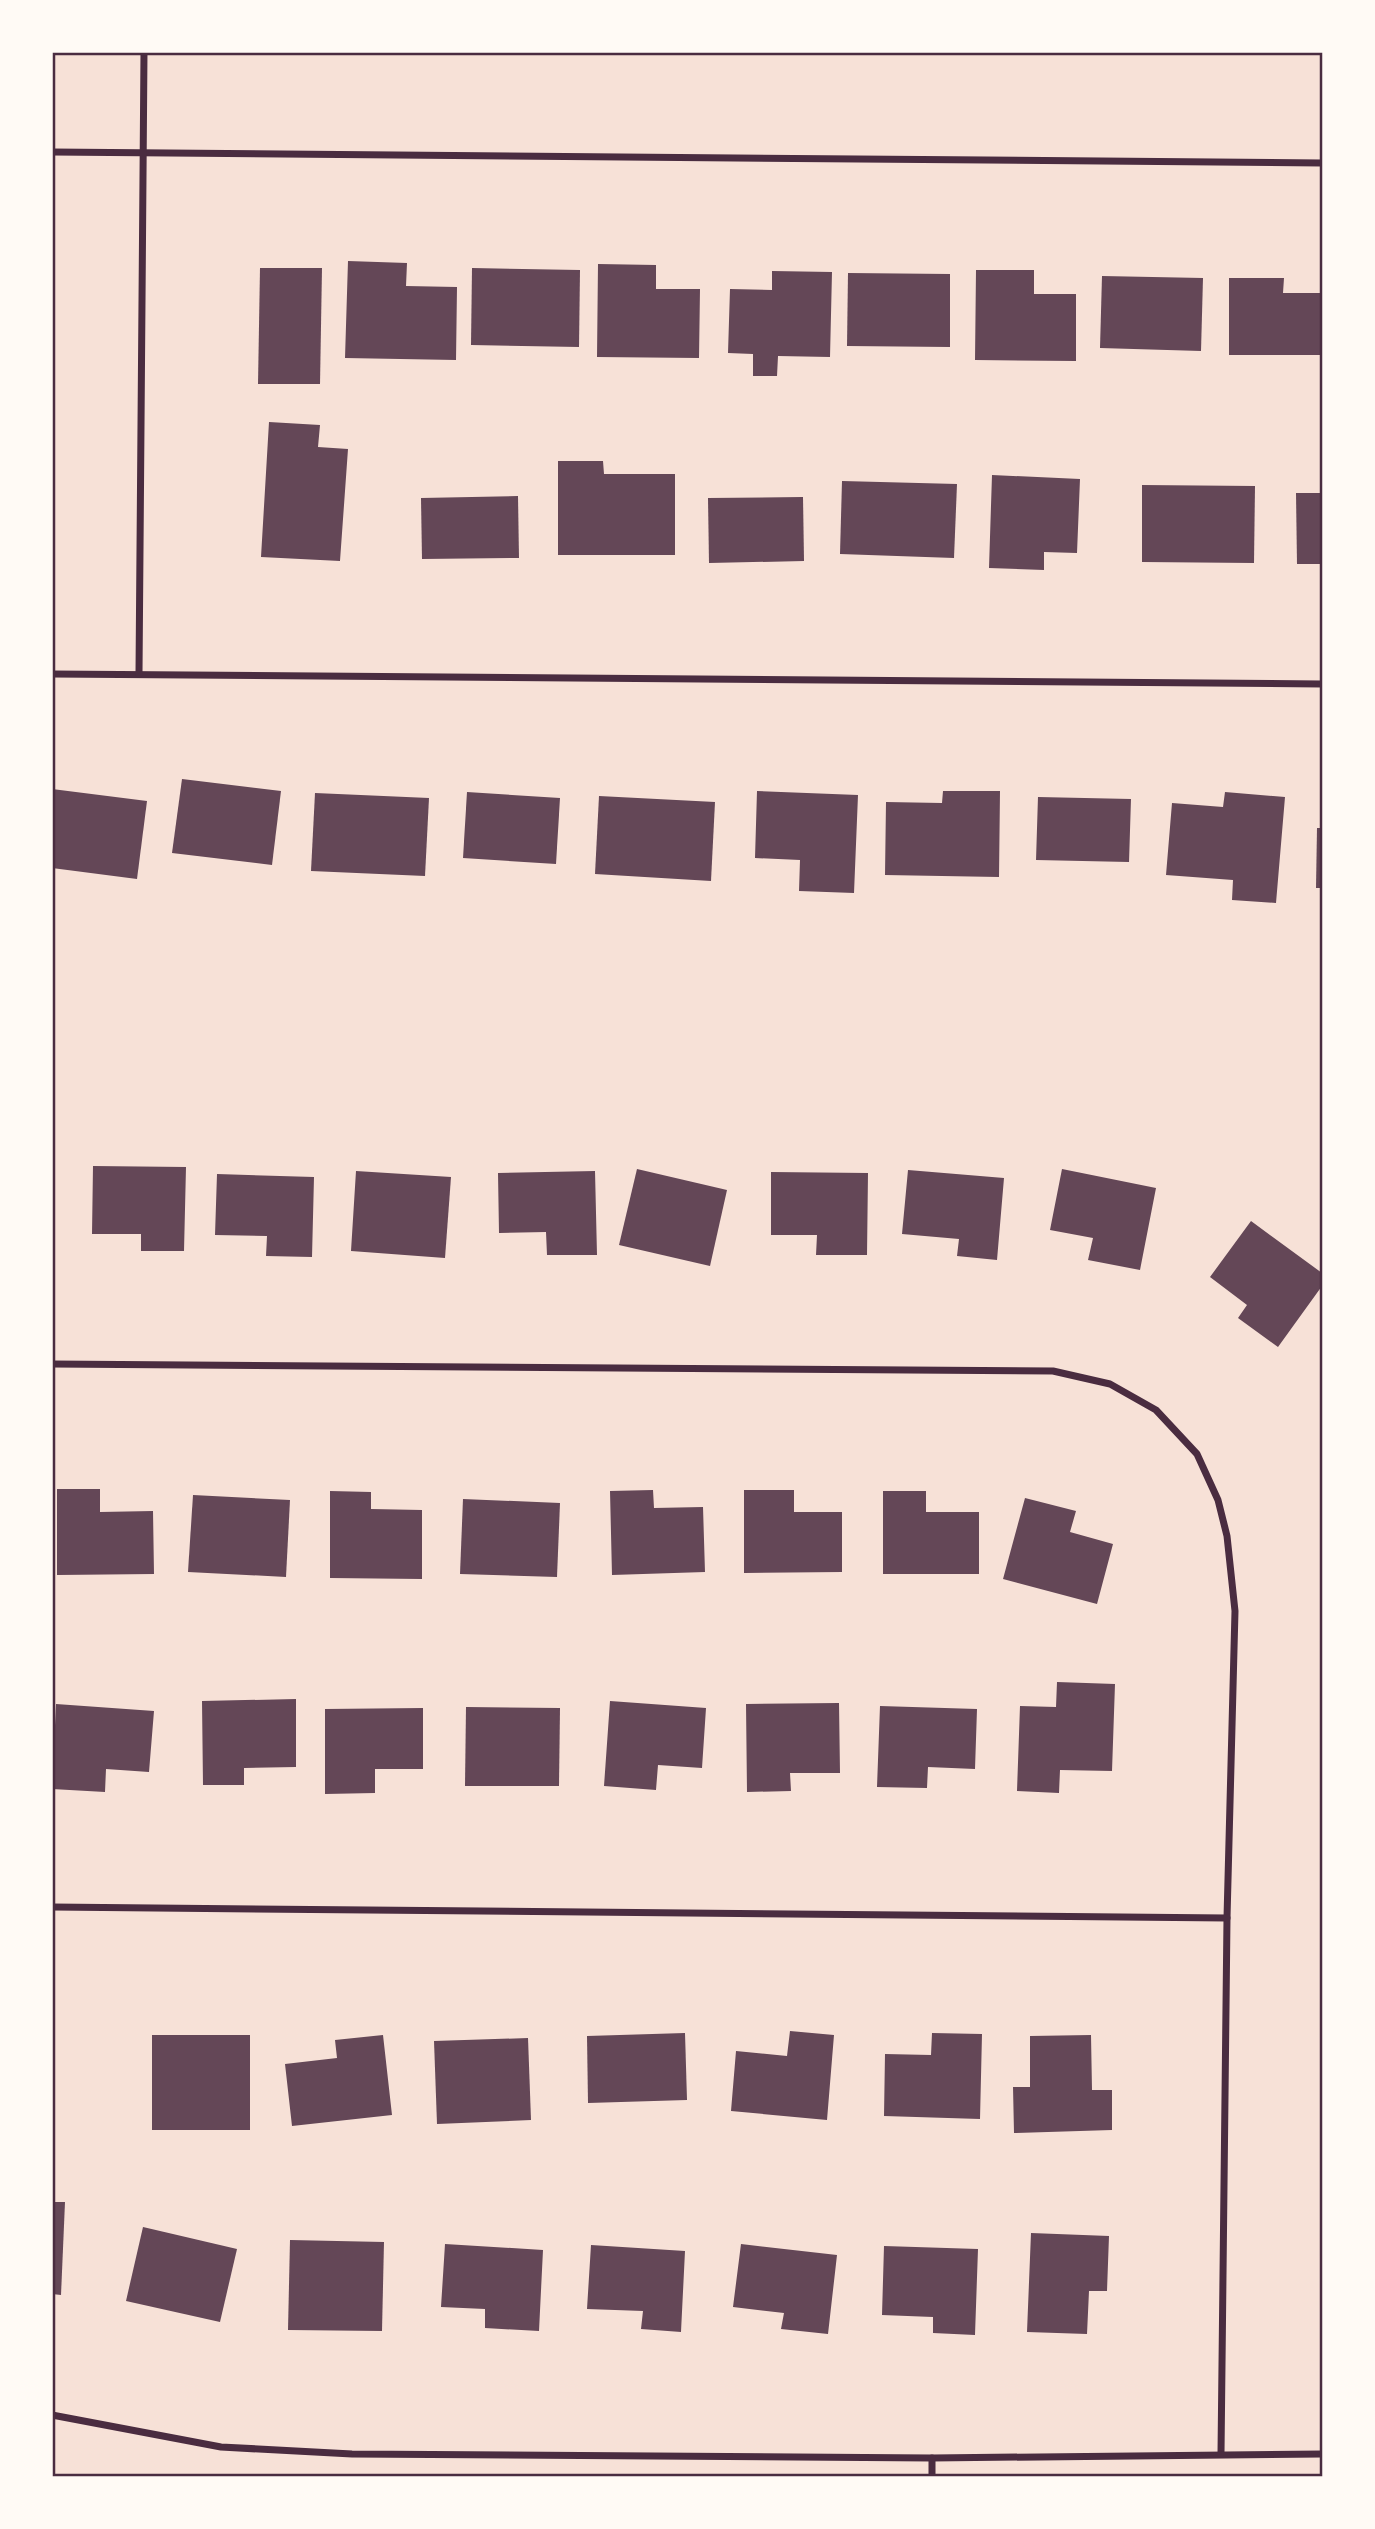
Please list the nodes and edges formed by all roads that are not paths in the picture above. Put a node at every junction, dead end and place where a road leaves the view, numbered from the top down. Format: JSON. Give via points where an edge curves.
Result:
{"nodes":[{"id":1,"x":144,"y":52,"type":"edge"},
{"id":2,"x":52,"y":152,"type":"edge"},
{"id":3,"x":144,"y":152,"type":"junction"},
{"id":4,"x":1322,"y":163,"type":"edge"},
{"id":5,"x":52,"y":674,"type":"edge"},
{"id":6,"x":139,"y":674,"type":"junction"},
{"id":7,"x":1322,"y":684,"type":"edge"},
{"id":8,"x":52,"y":1364,"type":"edge"},
{"id":9,"x":52,"y":1907,"type":"edge"},
{"id":10,"x":1227,"y":1917,"type":"junction"},
{"id":11,"x":52,"y":2415,"type":"edge"},
{"id":12,"x":1221,"y":2454,"type":"junction"},
{"id":13,"x":1322,"y":2454,"type":"edge"},
{"id":14,"x":932,"y":2458,"type":"junction"},
{"id":15,"x":932,"y":2476,"type":"edge"}],
"edges":[{"from":1,"to":3,"type":"street"},
{"from":2,"to":3,"type":"street"},
{"from":3,"to":4,"type":"street"},
{"from":3,"to":6,"type":"street"},
{"from":5,"to":6,"type":"street"},
{"from":6,"to":7,"type":"street"},
{"from":8,"to":10,"type":"street","via":[[1054,1371],[1110,1384],[1156,1410],[1197,1454],[1218,1500],[1227,1536],[1235,1611]]},
{"from":9,"to":10,"type":"street"},
{"from":10,"to":12,"type":"street"},
{"from":11,"to":14,"type":"street","via":[[220,2447],[352,2455]]},
{"from":12,"to":13,"type":"street"},
{"from":12,"to":14,"type":"street"},
{"from":14,"to":15,"type":"street"}]}
